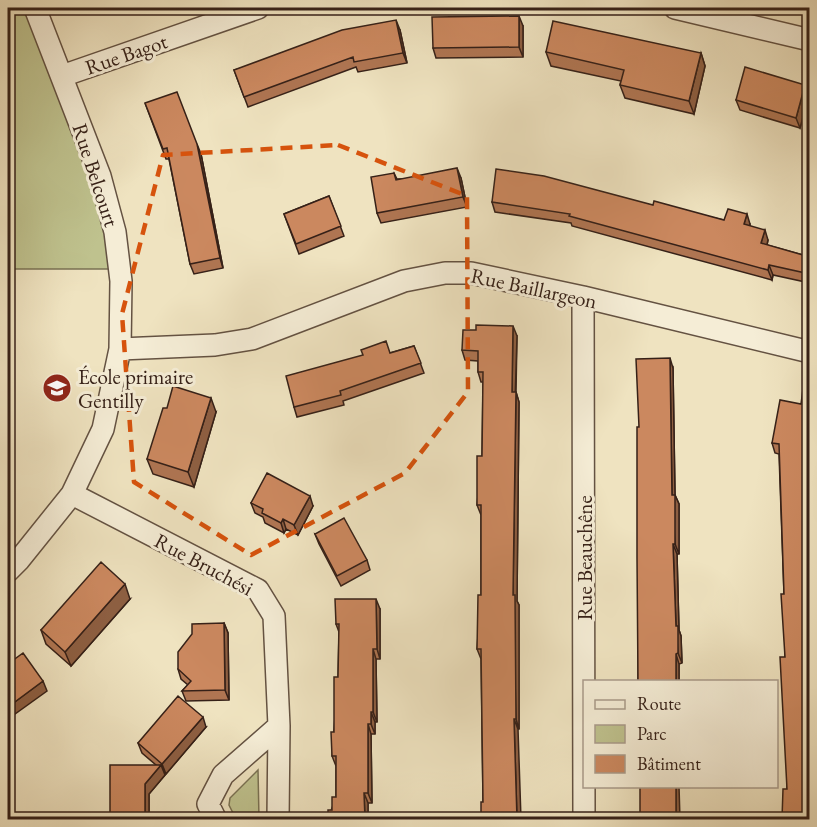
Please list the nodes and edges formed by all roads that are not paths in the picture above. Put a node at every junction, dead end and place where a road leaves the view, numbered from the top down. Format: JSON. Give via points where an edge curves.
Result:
{"nodes":[{"id":1,"x":35,"y":8,"type":"edge"},
{"id":2,"x":258,"y":8,"type":"edge"},
{"id":3,"x":675,"y":8,"type":"edge"},
{"id":4,"x":810,"y":40,"type":"edge"},
{"id":5,"x":62,"y":76,"type":"junction"},
{"id":6,"x":583,"y":297,"type":"junction"},
{"id":7,"x":120,"y":349,"type":"junction"},
{"id":8,"x":810,"y":352,"type":"edge"},
{"id":9,"x":72,"y":494,"type":"junction"},
{"id":10,"x":8,"y":572,"type":"edge"},
{"id":11,"x":584,"y":680,"type":"edge"},
{"id":12,"x":279,"y":726,"type":"junction"},
{"id":13,"x":584,"y":788,"type":"edge"},
{"id":14,"x":216,"y":819,"type":"edge"},
{"id":15,"x":278,"y":819,"type":"edge"},
{"id":16,"x":584,"y":819,"type":"edge"}],
"edges":[{"from":1,"to":5,"type":"street","name":"Rue Belcourt"},
{"from":2,"to":5,"type":"street","name":"Rue Bagot"},
{"from":3,"to":4,"type":"street"},
{"from":5,"to":7,"type":"street","name":"Rue Belcourt","via":[[100,176],[115,232],[121,281]]},
{"from":6,"to":7,"type":"street","name":"Rue Baillargeon","via":[[471,273],[445,273],[404,281],[252,339],[215,345]]},
{"from":6,"to":8,"type":"street","name":"Rue Baillargeon"},
{"from":6,"to":11,"type":"street","name":"Rue Beauchêne"},
{"from":7,"to":9,"type":"street","name":"Rue Belcourt","via":[[103,429]]},
{"from":9,"to":10,"type":"street","name":"Rue Belcourt"},
{"from":9,"to":12,"type":"street","name":"Rue Bruchési","via":[[258,590],[274,616]]},
{"from":12,"to":14,"type":"street","via":[[223,774],[208,804]]},
{"from":12,"to":15,"type":"street","name":"Rue Bruchési"},
{"from":13,"to":16,"type":"street","name":"Rue Beauchêne"}]}
